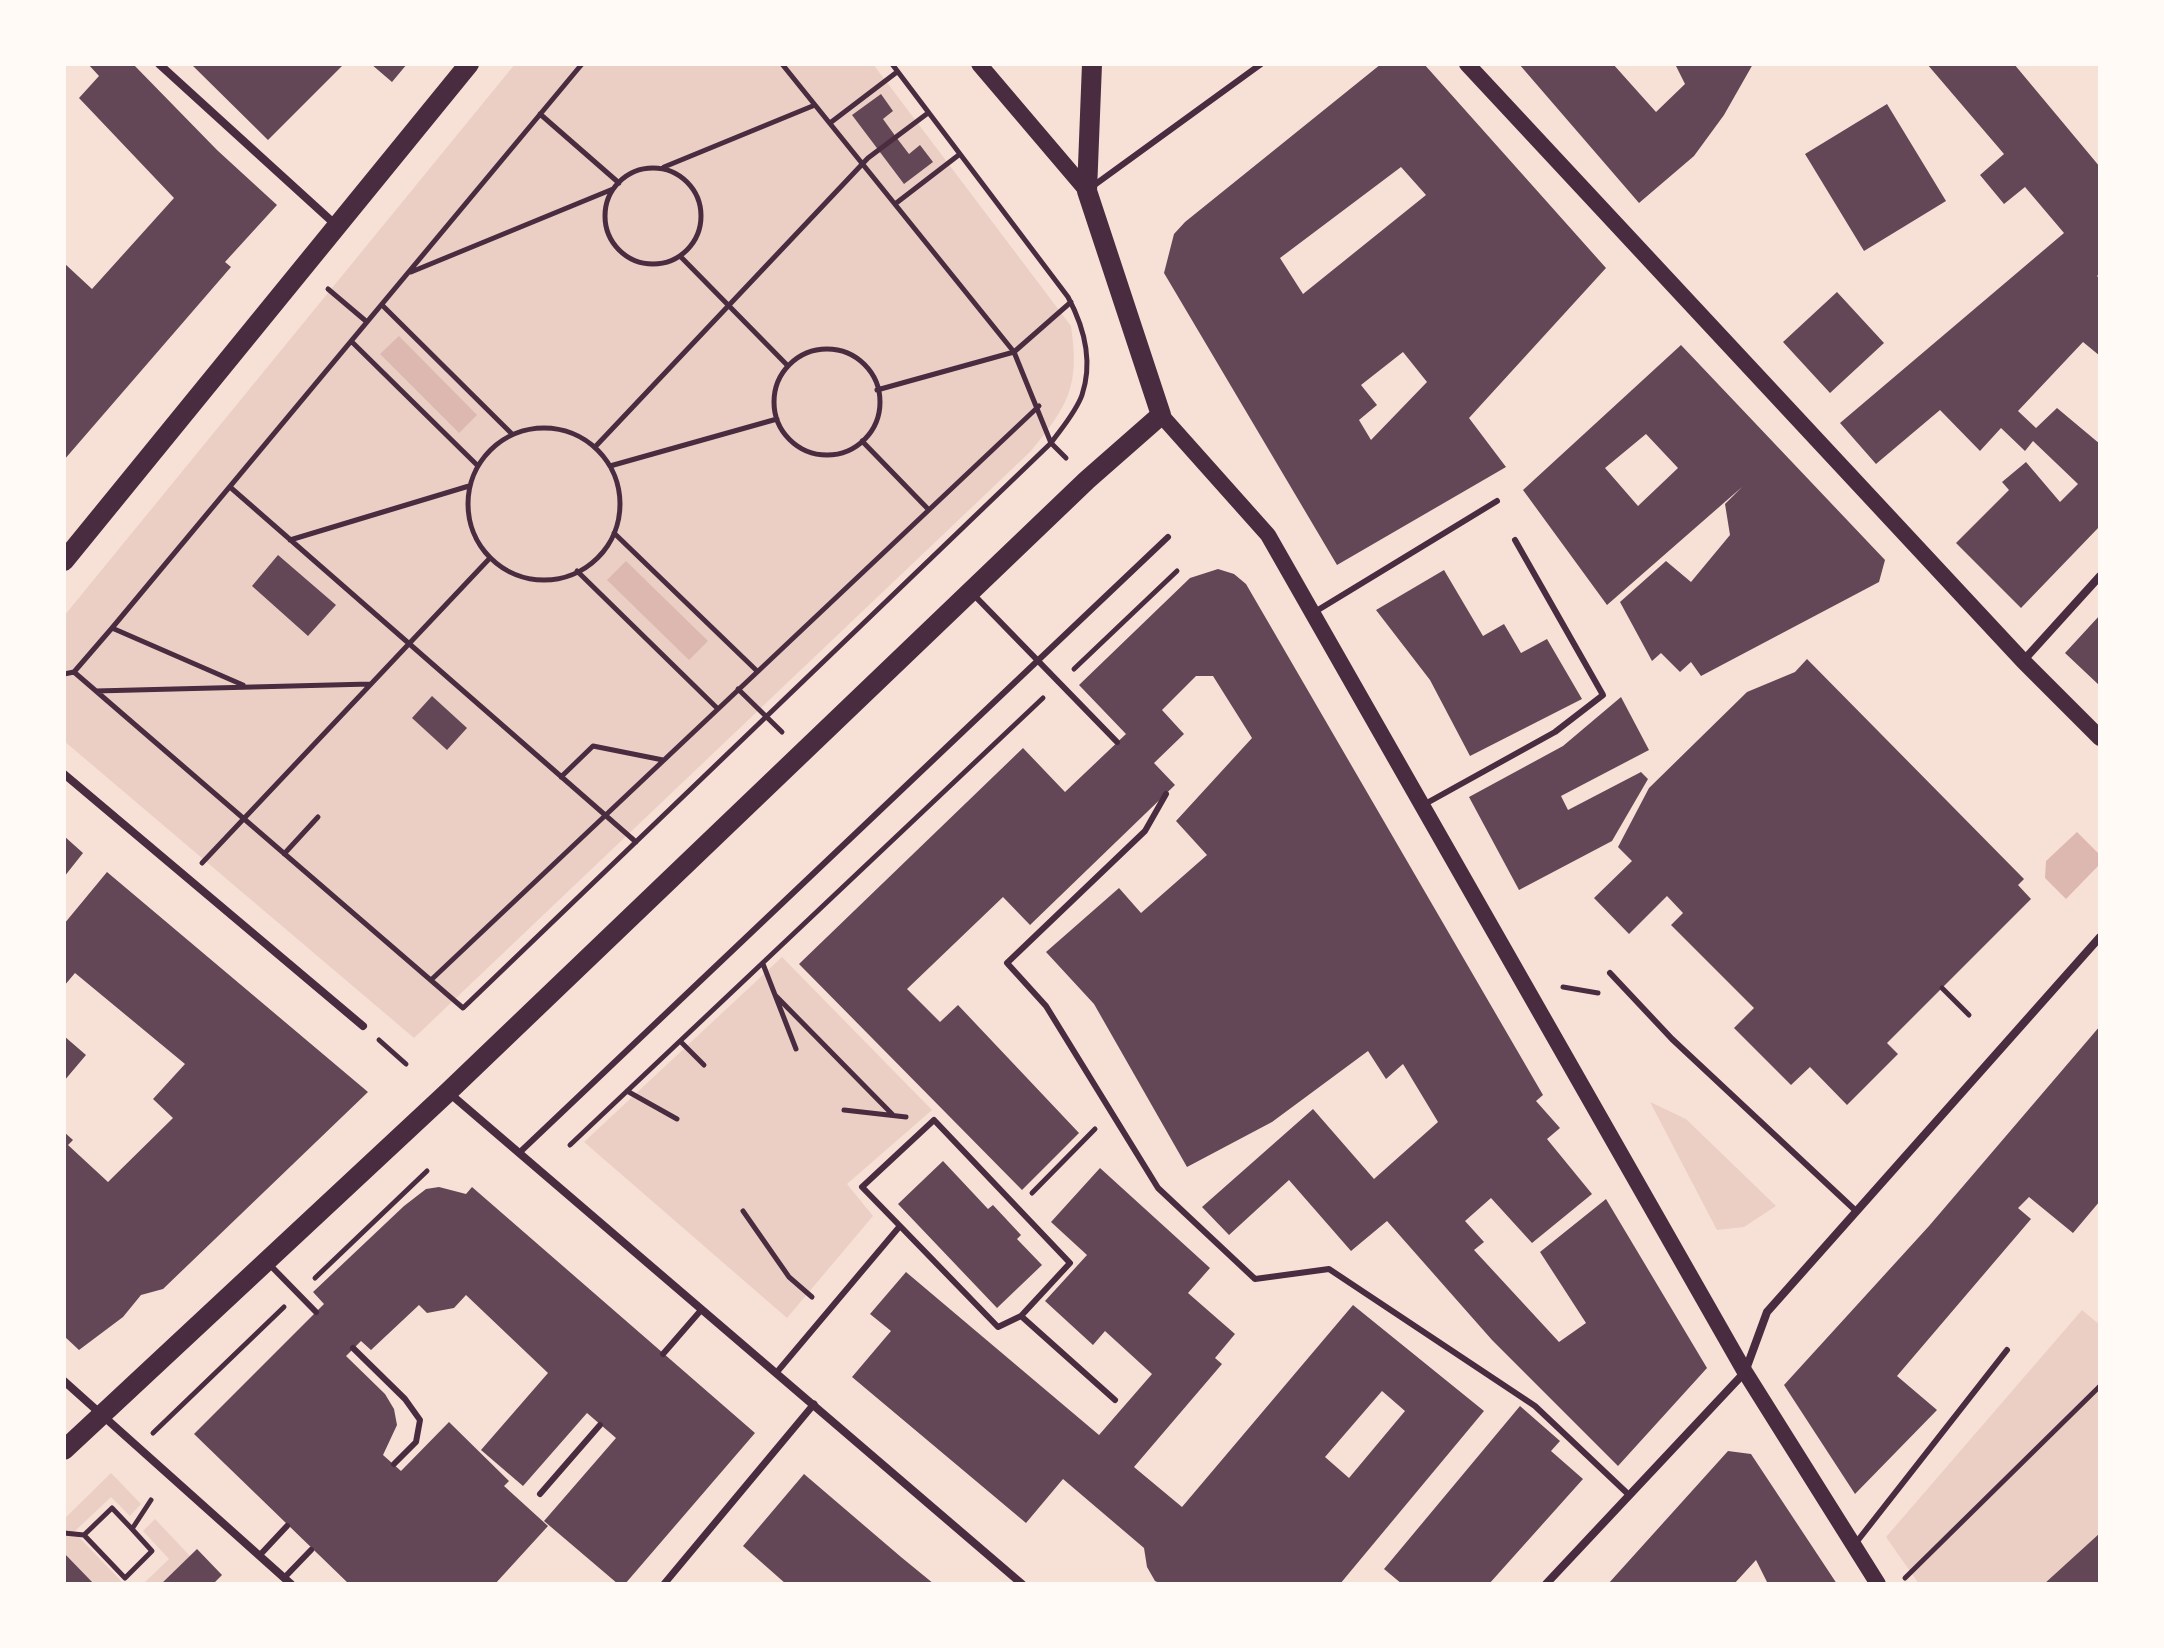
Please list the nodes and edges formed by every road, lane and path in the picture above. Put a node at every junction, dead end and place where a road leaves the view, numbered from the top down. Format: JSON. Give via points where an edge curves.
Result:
{"nodes":[{"id":1,"x":159,"y":64,"type":"edge"},
{"id":2,"x":469,"y":64,"type":"edge"},
{"id":3,"x":582,"y":64,"type":"edge"},
{"id":4,"x":782,"y":64,"type":"edge"},
{"id":5,"x":892,"y":64,"type":"edge"},
{"id":6,"x":979,"y":64,"type":"edge"},
{"id":7,"x":1092,"y":64,"type":"edge"},
{"id":8,"x":1261,"y":64,"type":"edge"},
{"id":9,"x":1467,"y":64,"type":"edge"},
{"id":10,"x":897,"y":72,"type":"junction"},
{"id":11,"x":815,"y":105,"type":"junction"},
{"id":12,"x":928,"y":113,"type":"junction"},
{"id":13,"x":540,"y":114,"type":"junction"},
{"id":14,"x":830,"y":123,"type":"junction"},
{"id":15,"x":960,"y":154,"type":"junction"},
{"id":16,"x":862,"y":164,"type":"junction"},
{"id":17,"x":660,"y":169,"type":"junction"},
{"id":18,"x":619,"y":183,"type":"junction"},
{"id":19,"x":614,"y":188,"type":"junction"},
{"id":20,"x":1087,"y":191,"type":"junction"},
{"id":21,"x":895,"y":204,"type":"junction"},
{"id":22,"x":337,"y":227,"type":"junction"},
{"id":23,"x":680,"y":256,"type":"junction"},
{"id":24,"x":408,"y":274,"type":"junction"},
{"id":25,"x":328,"y":289,"type":"dead end"},
{"id":26,"x":1071,"y":302,"type":"junction"},
{"id":27,"x":382,"y":305,"type":"junction"},
{"id":28,"x":728,"y":306,"type":"junction"},
{"id":29,"x":367,"y":322,"type":"junction"},
{"id":30,"x":352,"y":342,"type":"junction"},
{"id":31,"x":1014,"y":352,"type":"junction"},
{"id":32,"x":788,"y":366,"type":"junction"},
{"id":33,"x":877,"y":390,"type":"junction"},
{"id":34,"x":1039,"y":406,"type":"junction"},
{"id":35,"x":1161,"y":415,"type":"junction"},
{"id":36,"x":777,"y":419,"type":"junction"},
{"id":37,"x":512,"y":434,"type":"junction"},
{"id":38,"x":862,"y":441,"type":"junction"},
{"id":39,"x":1051,"y":443,"type":"junction"},
{"id":40,"x":595,"y":447,"type":"junction"},
{"id":41,"x":1066,"y":458,"type":"dead end"},
{"id":42,"x":478,"y":466,"type":"junction"},
{"id":43,"x":610,"y":466,"type":"junction"},
{"id":44,"x":469,"y":486,"type":"junction"},
{"id":45,"x":230,"y":487,"type":"junction"},
{"id":46,"x":1497,"y":501,"type":"dead end"},
{"id":47,"x":929,"y":509,"type":"junction"},
{"id":48,"x":614,"y":533,"type":"junction"},
{"id":49,"x":1168,"y":537,"type":"dead end"},
{"id":50,"x":290,"y":540,"type":"junction"},
{"id":51,"x":1515,"y":540,"type":"dead end"},
{"id":52,"x":489,"y":558,"type":"junction"},
{"id":53,"x":64,"y":561,"type":"edge"},
{"id":54,"x":577,"y":571,"type":"junction"},
{"id":55,"x":1177,"y":571,"type":"dead end"},
{"id":56,"x":2100,"y":576,"type":"edge"},
{"id":57,"x":971,"y":591,"type":"junction"},
{"id":58,"x":1313,"y":613,"type":"junction"},
{"id":59,"x":112,"y":628,"type":"junction"},
{"id":60,"x":409,"y":644,"type":"junction"},
{"id":61,"x":1038,"y":660,"type":"junction"},
{"id":62,"x":2023,"y":661,"type":"junction"},
{"id":63,"x":757,"y":671,"type":"junction"},
{"id":64,"x":74,"y":672,"type":"junction"},
{"id":65,"x":64,"y":674,"type":"edge"},
{"id":66,"x":1061,"y":681,"type":"junction"},
{"id":67,"x":371,"y":684,"type":"junction"},
{"id":68,"x":247,"y":687,"type":"junction"},
{"id":69,"x":738,"y":689,"type":"junction"},
{"id":70,"x":96,"y":691,"type":"junction"},
{"id":71,"x":718,"y":709,"type":"junction"},
{"id":72,"x":766,"y":717,"type":"junction"},
{"id":73,"x":782,"y":732,"type":"dead end"},
{"id":74,"x":2100,"y":738,"type":"edge"},
{"id":75,"x":1117,"y":742,"type":"dead end"},
{"id":76,"x":664,"y":760,"type":"junction"},
{"id":77,"x":64,"y":774,"type":"edge"},
{"id":78,"x":561,"y":777,"type":"junction"},
{"id":79,"x":1166,"y":794,"type":"dead end"},
{"id":80,"x":1422,"y":806,"type":"junction"},
{"id":81,"x":605,"y":816,"type":"junction"},
{"id":82,"x":318,"y":817,"type":"dead end"},
{"id":83,"x":244,"y":819,"type":"junction"},
{"id":84,"x":636,"y":842,"type":"junction"},
{"id":85,"x":284,"y":854,"type":"junction"},
{"id":86,"x":188,"y":878,"type":"junction"},
{"id":87,"x":2100,"y":937,"type":"edge"},
{"id":88,"x":763,"y":964,"type":"junction"},
{"id":89,"x":1610,"y":973,"type":"dead end"},
{"id":90,"x":431,"y":980,"type":"junction"},
{"id":91,"x":1942,"y":988,"type":"dead end"},
{"id":92,"x":775,"y":995,"type":"junction"},
{"id":93,"x":1969,"y":1015,"type":"dead end"},
{"id":94,"x":363,"y":1026,"type":"joint"},
{"id":95,"x":681,"y":1042,"type":"junction"},
{"id":96,"x":796,"y":1049,"type":"dead end"},
{"id":97,"x":406,"y":1064,"type":"dead end"},
{"id":98,"x":704,"y":1065,"type":"dead end"},
{"id":99,"x":627,"y":1091,"type":"junction"},
{"id":100,"x":448,"y":1092,"type":"junction"},
{"id":101,"x":844,"y":1110,"type":"dead end"},
{"id":102,"x":1112,"y":1113,"type":"junction"},
{"id":103,"x":893,"y":1115,"type":"junction"},
{"id":104,"x":677,"y":1119,"type":"dead end"},
{"id":105,"x":934,"y":1120,"type":"junction"},
{"id":106,"x":570,"y":1145,"type":"dead end"},
{"id":107,"x":519,"y":1153,"type":"junction"},
{"id":108,"x":427,"y":1171,"type":"dead end"},
{"id":109,"x":1017,"y":1208,"type":"junction"},
{"id":110,"x":743,"y":1211,"type":"dead end"},
{"id":111,"x":1856,"y":1211,"type":"junction"},
{"id":112,"x":900,"y":1226,"type":"junction"},
{"id":113,"x":266,"y":1261,"type":"junction"},
{"id":114,"x":298,"y":1294,"type":"junction"},
{"id":115,"x":702,"y":1309,"type":"junction"},
{"id":116,"x":828,"y":1311,"type":"junction"},
{"id":117,"x":316,"y":1312,"type":"dead end"},
{"id":118,"x":1021,"y":1316,"type":"junction"},
{"id":119,"x":353,"y":1348,"type":"dead end"},
{"id":120,"x":2007,"y":1350,"type":"dead end"},
{"id":121,"x":663,"y":1354,"type":"dead end"},
{"id":122,"x":777,"y":1372,"type":"junction"},
{"id":123,"x":1745,"y":1372,"type":"junction"},
{"id":124,"x":64,"y":1381,"type":"edge"},
{"id":125,"x":2100,"y":1386,"type":"edge"},
{"id":126,"x":1115,"y":1400,"type":"dead end"},
{"id":127,"x":814,"y":1404,"type":"junction"},
{"id":128,"x":103,"y":1414,"type":"junction"},
{"id":129,"x":600,"y":1425,"type":"dead end"},
{"id":130,"x":137,"y":1448,"type":"junction"},
{"id":131,"x":64,"y":1450,"type":"edge"},
{"id":132,"x":394,"y":1464,"type":"dead end"},
{"id":133,"x":540,"y":1494,"type":"dead end"},
{"id":134,"x":1628,"y":1494,"type":"junction"},
{"id":135,"x":151,"y":1500,"type":"dead end"},
{"id":136,"x":287,"y":1526,"type":"dead end"},
{"id":137,"x":132,"y":1529,"type":"junction"},
{"id":138,"x":64,"y":1533,"type":"edge"},
{"id":139,"x":84,"y":1535,"type":"junction"},
{"id":140,"x":1855,"y":1544,"type":"junction"},
{"id":141,"x":311,"y":1550,"type":"dead end"},
{"id":142,"x":259,"y":1556,"type":"junction"},
{"id":143,"x":1905,"y":1579,"type":"dead end"},
{"id":144,"x":288,"y":1581,"type":"edge"},
{"id":145,"x":664,"y":1584,"type":"edge"},
{"id":146,"x":1022,"y":1584,"type":"edge"},
{"id":147,"x":1546,"y":1584,"type":"edge"},
{"id":148,"x":1878,"y":1584,"type":"edge"}],
"edges":[{"from":1,"to":22,"type":"street"},
{"from":2,"to":22,"type":"main road"},
{"from":3,"to":13,"type":"path"},
{"from":4,"to":11,"type":"path"},
{"from":5,"to":10,"type":"path"},
{"from":6,"to":20,"type":"main road"},
{"from":7,"to":20,"type":"main road"},
{"from":8,"to":20,"type":"lane"},
{"from":9,"to":62,"type":"main road"},
{"from":10,"to":12,"type":"path"},
{"from":10,"to":14,"type":"path"},
{"from":11,"to":14,"type":"path"},
{"from":11,"to":17,"type":"path"},
{"from":12,"to":15,"type":"path"},
{"from":12,"to":16,"type":"path"},
{"from":13,"to":18,"type":"path"},
{"from":13,"to":24,"type":"path"},
{"from":14,"to":16,"type":"path"},
{"from":15,"to":21,"type":"path"},
{"from":15,"to":26,"type":"path"},
{"from":16,"to":21,"type":"path"},
{"from":16,"to":28,"type":"path"},
{"from":17,"to":18,"type":"path","via":[[634,172]]},
{"from":17,"to":23,"type":"path","via":[[678,175],[699,198],[701,224]]},
{"from":18,"to":19,"type":"path"},
{"from":19,"to":23,"type":"path","via":[[605,224],[618,250],[645,264]]},
{"from":19,"to":24,"type":"path"},
{"from":20,"to":35,"type":"main road"},
{"from":21,"to":31,"type":"path"},
{"from":22,"to":53,"type":"main road"},
{"from":23,"to":28,"type":"path"},
{"from":24,"to":27,"type":"path"},
{"from":25,"to":29,"type":"path"},
{"from":26,"to":31,"type":"path"},
{"from":26,"to":39,"type":"path","via":[[1083,327],[1082,396]]},
{"from":27,"to":29,"type":"path"},
{"from":27,"to":37,"type":"path"},
{"from":28,"to":32,"type":"path"},
{"from":28,"to":40,"type":"path"},
{"from":29,"to":30,"type":"path"},
{"from":30,"to":42,"type":"path"},
{"from":30,"to":45,"type":"path"},
{"from":31,"to":33,"type":"path"},
{"from":31,"to":34,"type":"path"},
{"from":32,"to":33,"type":"path","via":[[819,349],[837,350],[865,364]]},
{"from":32,"to":36,"type":"path","via":[[773,399]]},
{"from":33,"to":38,"type":"path","via":[[879,412]]},
{"from":34,"to":39,"type":"path"},
{"from":34,"to":47,"type":"path"},
{"from":35,"to":57,"type":"main road"},
{"from":35,"to":58,"type":"main road","via":[[1268,535]]},
{"from":36,"to":38,"type":"path","via":[[786,436],[813,453],[832,455]]},
{"from":36,"to":43,"type":"path"},
{"from":37,"to":40,"type":"path","via":[[537,427],[565,430]]},
{"from":37,"to":42,"type":"path"},
{"from":38,"to":47,"type":"path"},
{"from":39,"to":41,"type":"path"},
{"from":39,"to":72,"type":"path"},
{"from":40,"to":43,"type":"path"},
{"from":42,"to":44,"type":"path"},
{"from":43,"to":48,"type":"path","via":[[619,487]]},
{"from":44,"to":50,"type":"path"},
{"from":44,"to":52,"type":"path","via":[[466,508],[472,534]]},
{"from":45,"to":50,"type":"path"},
{"from":45,"to":59,"type":"path"},
{"from":46,"to":58,"type":"lane"},
{"from":47,"to":63,"type":"path"},
{"from":48,"to":54,"type":"path","via":[[594,562]]},
{"from":48,"to":63,"type":"path"},
{"from":49,"to":61,"type":"lane"},
{"from":50,"to":60,"type":"path"},
{"from":51,"to":80,"type":"lane","via":[[1603,695],[1555,732]]},
{"from":52,"to":54,"type":"path","via":[[509,573],[539,581]]},
{"from":52,"to":60,"type":"path"},
{"from":54,"to":71,"type":"path"},
{"from":55,"to":66,"type":"path"},
{"from":56,"to":62,"type":"street"},
{"from":57,"to":61,"type":"lane"},
{"from":57,"to":100,"type":"main road"},
{"from":58,"to":80,"type":"main road"},
{"from":59,"to":64,"type":"path"},
{"from":59,"to":68,"type":"path"},
{"from":60,"to":67,"type":"path"},
{"from":60,"to":78,"type":"path"},
{"from":61,"to":66,"type":"lane"},
{"from":61,"to":107,"type":"lane"},
{"from":62,"to":74,"type":"main road"},
{"from":63,"to":69,"type":"path"},
{"from":64,"to":65,"type":"path"},
{"from":64,"to":70,"type":"path"},
{"from":66,"to":75,"type":"lane"},
{"from":66,"to":88,"type":"path"},
{"from":67,"to":68,"type":"path"},
{"from":67,"to":83,"type":"path"},
{"from":68,"to":70,"type":"path"},
{"from":69,"to":71,"type":"path"},
{"from":69,"to":72,"type":"path"},
{"from":70,"to":83,"type":"path"},
{"from":71,"to":76,"type":"path"},
{"from":72,"to":73,"type":"path"},
{"from":72,"to":84,"type":"path"},
{"from":76,"to":78,"type":"path","via":[[593,746]]},
{"from":76,"to":81,"type":"path"},
{"from":77,"to":86,"type":"street"},
{"from":78,"to":81,"type":"path"},
{"from":79,"to":102,"type":"lane","via":[[1145,831],[1007,963],[1046,1006]]},
{"from":80,"to":123,"type":"main road"},
{"from":81,"to":84,"type":"path"},
{"from":81,"to":90,"type":"path"},
{"from":82,"to":85,"type":"path"},
{"from":83,"to":85,"type":"path"},
{"from":83,"to":86,"type":"path"},
{"from":84,"to":90,"type":"path","via":[[463,1008]]},
{"from":85,"to":90,"type":"path"},
{"from":86,"to":94,"type":"street"},
{"from":87,"to":111,"type":"street"},
{"from":88,"to":92,"type":"path"},
{"from":88,"to":95,"type":"path"},
{"from":89,"to":111,"type":"lane","via":[[1672,1039]]},
{"from":91,"to":93,"type":"path"},
{"from":92,"to":96,"type":"path"},
{"from":92,"to":103,"type":"path"},
{"from":94,"to":97,"type":"path"},
{"from":95,"to":98,"type":"path"},
{"from":95,"to":99,"type":"path"},
{"from":99,"to":104,"type":"path"},
{"from":99,"to":106,"type":"path"},
{"from":100,"to":107,"type":"street"},
{"from":100,"to":113,"type":"main road"},
{"from":101,"to":103,"type":"path"},
{"from":102,"to":109,"type":"path"},
{"from":102,"to":134,"type":"lane","via":[[1158,1188],[1255,1279],[1329,1269],[1535,1406]]},
{"from":103,"to":105,"type":"path"},
{"from":105,"to":109,"type":"lane"},
{"from":105,"to":112,"type":"lane","via":[[862,1187]]},
{"from":107,"to":115,"type":"street"},
{"from":108,"to":114,"type":"path"},
{"from":109,"to":118,"type":"lane","via":[[1070,1263]]},
{"from":110,"to":116,"type":"path","via":[[789,1277]]},
{"from":111,"to":123,"type":"street","via":[[1767,1312]]},
{"from":112,"to":116,"type":"lane"},
{"from":112,"to":118,"type":"lane","via":[[998,1327]]},
{"from":113,"to":114,"type":"lane"},
{"from":113,"to":128,"type":"main road"},
{"from":114,"to":117,"type":"lane"},
{"from":114,"to":130,"type":"path"},
{"from":115,"to":121,"type":"lane"},
{"from":115,"to":122,"type":"street"},
{"from":116,"to":122,"type":"lane"},
{"from":118,"to":126,"type":"lane"},
{"from":119,"to":132,"type":"lane","via":[[420,1420],[416,1442]]},
{"from":120,"to":140,"type":"lane"},
{"from":122,"to":127,"type":"street"},
{"from":123,"to":134,"type":"street"},
{"from":123,"to":140,"type":"main road"},
{"from":124,"to":128,"type":"street"},
{"from":125,"to":143,"type":"path"},
{"from":127,"to":145,"type":"street"},
{"from":127,"to":146,"type":"street"},
{"from":128,"to":130,"type":"street"},
{"from":128,"to":131,"type":"main road"},
{"from":129,"to":133,"type":"lane"},
{"from":130,"to":142,"type":"street"},
{"from":134,"to":147,"type":"street"},
{"from":135,"to":137,"type":"path"},
{"from":136,"to":142,"type":"lane"},
{"from":137,"to":139,"type":"path","via":[[112,1508]]},
{"from":137,"to":139,"type":"path","via":[[152,1551],[125,1578]]},
{"from":138,"to":139,"type":"path"},
{"from":140,"to":148,"type":"main road"},
{"from":141,"to":144,"type":"lane"},
{"from":142,"to":144,"type":"street"}]}
